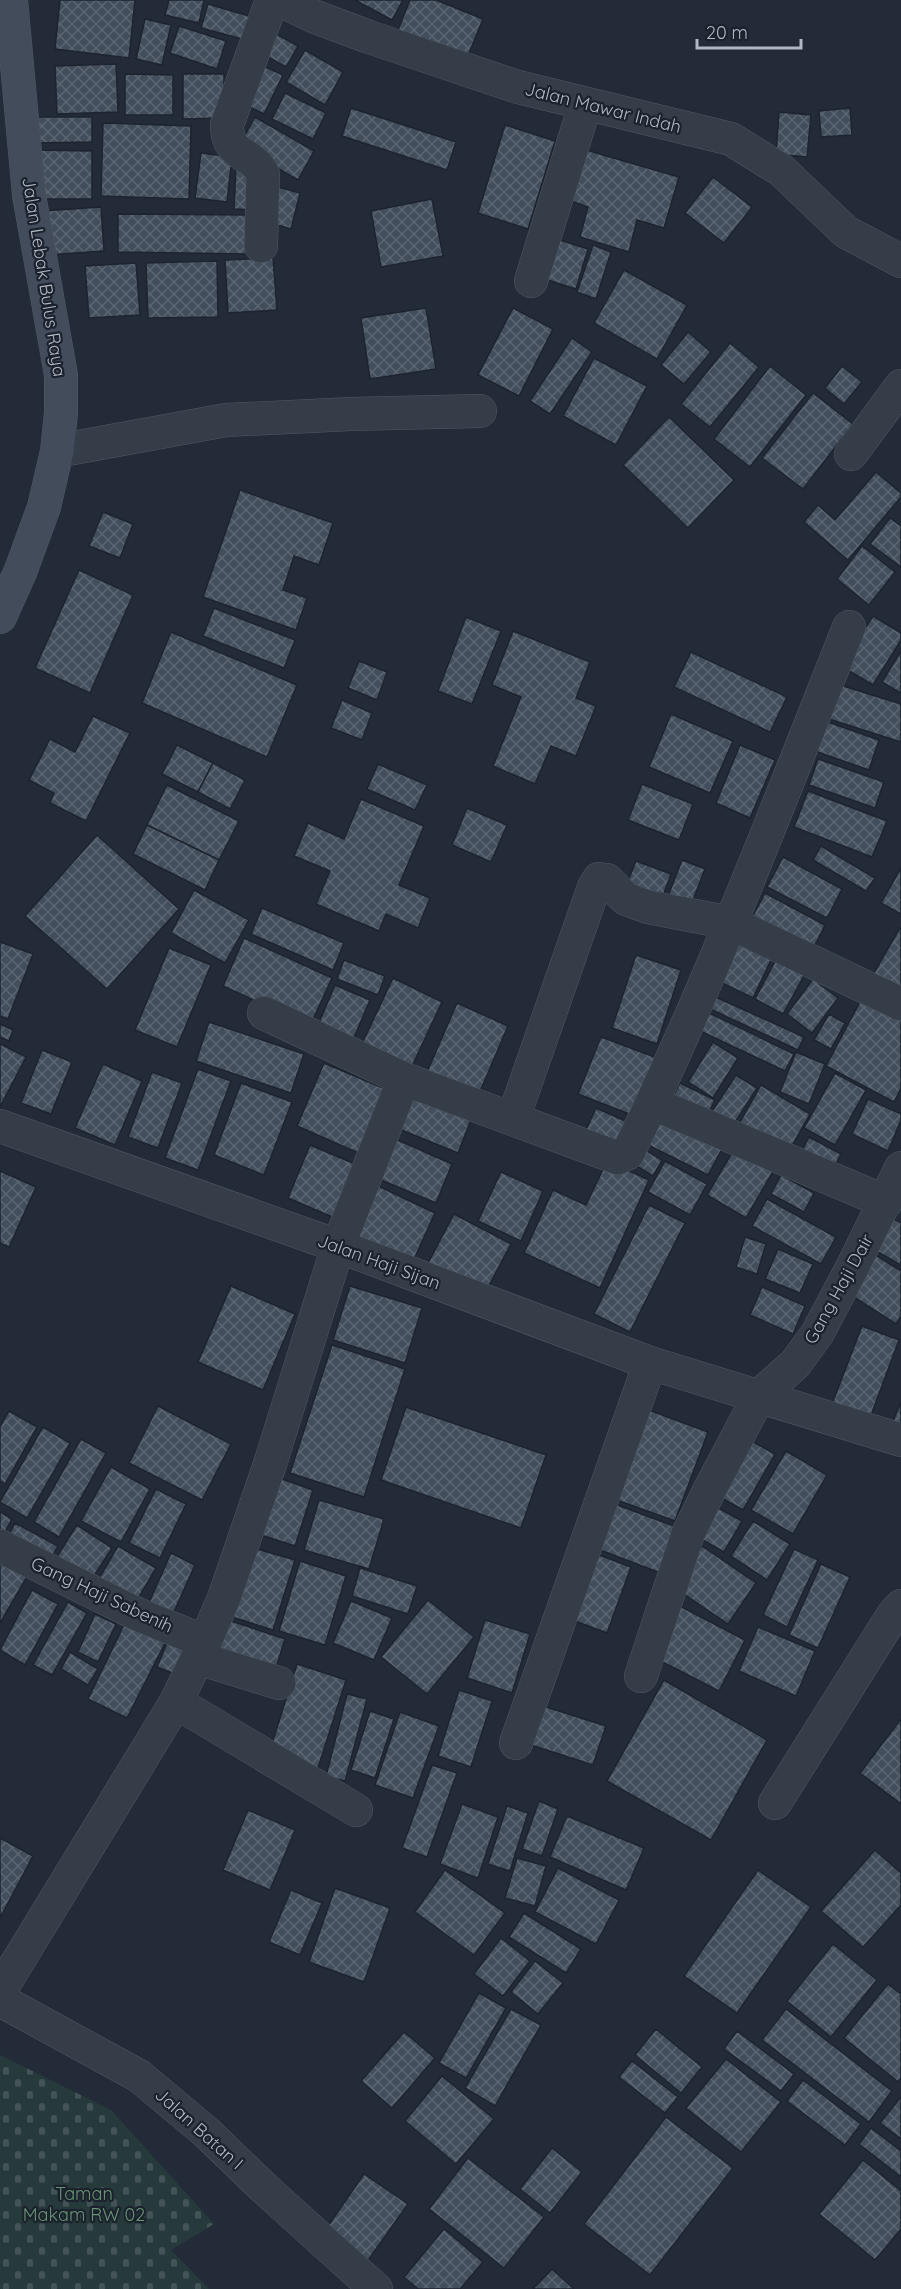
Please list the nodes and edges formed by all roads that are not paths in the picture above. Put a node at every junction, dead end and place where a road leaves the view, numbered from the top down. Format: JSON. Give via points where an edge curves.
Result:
{"nodes":[{"id":1,"x":11,"y":0,"type":"edge"},
{"id":2,"x":272,"y":0,"type":"edge"},
{"id":3,"x":280,"y":0,"type":"edge"},
{"id":4,"x":585,"y":105,"type":"junction"},
{"id":5,"x":261,"y":246,"type":"dead end"},
{"id":6,"x":901,"y":261,"type":"edge"},
{"id":7,"x":531,"y":281,"type":"dead end"},
{"id":8,"x":901,"y":386,"type":"edge"},
{"id":9,"x":480,"y":411,"type":"dead end"},
{"id":10,"x":57,"y":451,"type":"junction"},
{"id":11,"x":851,"y":453,"type":"dead end"},
{"id":12,"x":0,"y":617,"type":"edge"},
{"id":13,"x":849,"y":627,"type":"dead end"},
{"id":14,"x":731,"y":923,"type":"junction"},
{"id":15,"x":901,"y":1004,"type":"edge"},
{"id":16,"x":264,"y":1013,"type":"dead end"},
{"id":17,"x":404,"y":1079,"type":"junction"},
{"id":18,"x":652,"y":1103,"type":"junction"},
{"id":19,"x":513,"y":1119,"type":"junction"},
{"id":20,"x":0,"y":1126,"type":"edge"},
{"id":21,"x":901,"y":1168,"type":"edge"},
{"id":22,"x":886,"y":1202,"type":"junction"},
{"id":23,"x":338,"y":1246,"type":"junction"},
{"id":24,"x":650,"y":1363,"type":"junction"},
{"id":25,"x":759,"y":1396,"type":"junction"},
{"id":26,"x":901,"y":1440,"type":"edge"},
{"id":27,"x":0,"y":1546,"type":"edge"},
{"id":28,"x":901,"y":1606,"type":"edge"},
{"id":29,"x":201,"y":1650,"type":"junction"},
{"id":30,"x":640,"y":1676,"type":"dead end"},
{"id":31,"x":279,"y":1683,"type":"dead end"},
{"id":32,"x":176,"y":1702,"type":"junction"},
{"id":33,"x":516,"y":1743,"type":"dead end"},
{"id":34,"x":776,"y":1803,"type":"dead end"},
{"id":35,"x":356,"y":1810,"type":"dead end"},
{"id":36,"x":0,"y":1991,"type":"edge"},
{"id":37,"x":0,"y":2000,"type":"edge"},
{"id":38,"x":376,"y":2289,"type":"edge"}],
"edges":[{"from":1,"to":10,"type":"main road","name":"Jalan Lebak Bulus Raya","via":[[29,195],[62,375]]},
{"from":2,"to":5,"type":"street","via":[[227,125],[227,138],[233,148],[259,166],[263,174]]},
{"from":3,"to":4,"type":"street","name":"Jalan Mawar Indah","via":[[313,16],[430,58]]},
{"from":4,"to":6,"type":"street","name":"Jalan Mawar Indah","via":[[730,139],[781,170],[846,232]]},
{"from":4,"to":7,"type":"street"},
{"from":8,"to":11,"type":"street"},
{"from":9,"to":10,"type":"street","via":[[226,420]]},
{"from":10,"to":12,"type":"main road","name":"Jalan Lebak Bulus Raya","via":[[44,507]]},
{"from":13,"to":14,"type":"street"},
{"from":14,"to":15,"type":"street"},
{"from":14,"to":18,"type":"street"},
{"from":14,"to":19,"type":"street","via":[[648,907],[626,899],[607,880],[599,879]]},
{"from":16,"to":17,"type":"street"},
{"from":17,"to":19,"type":"street"},
{"from":17,"to":23,"type":"street"},
{"from":18,"to":19,"type":"street","via":[[628,1153],[618,1158]]},
{"from":18,"to":22,"type":"street"},
{"from":20,"to":23,"type":"street","name":"Jalan Haji Sijan"},
{"from":21,"to":22,"type":"street","name":"Gang Haji Dair"},
{"from":22,"to":25,"type":"street","name":"Gang Haji Dair","via":[[817,1334],[795,1364]]},
{"from":23,"to":24,"type":"street","name":"Jalan Haji Sijan"},
{"from":23,"to":29,"type":"street","via":[[262,1486],[224,1598]]},
{"from":24,"to":25,"type":"street","name":"Jalan Haji Sijan"},
{"from":24,"to":33,"type":"street"},
{"from":25,"to":26,"type":"street","name":"Jalan Haji Sijan"},
{"from":25,"to":30,"type":"street","via":[[688,1534]]},
{"from":27,"to":29,"type":"street","name":"Gang Haji Sabenih"},
{"from":28,"to":34,"type":"street"},
{"from":29,"to":31,"type":"street","name":"Gang Haji Sabenih"},
{"from":29,"to":32,"type":"street"},
{"from":32,"to":35,"type":"street"},
{"from":32,"to":36,"type":"street"},
{"from":37,"to":38,"type":"street","name":"Jalan Batan I","via":[[139,2076],[206,2132]]}]}
